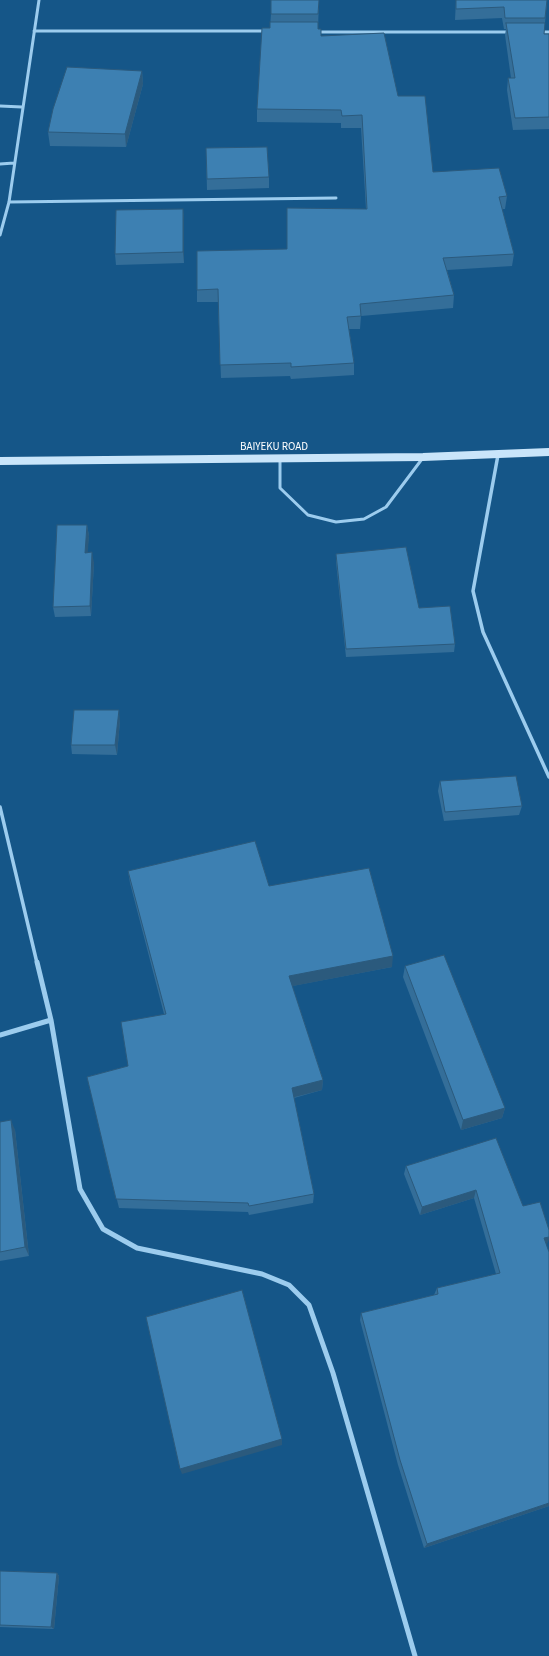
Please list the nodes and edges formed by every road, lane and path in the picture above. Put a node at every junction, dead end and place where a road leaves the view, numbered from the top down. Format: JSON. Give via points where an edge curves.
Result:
{"nodes":[{"id":1,"x":39,"y":0,"type":"edge"},
{"id":2,"x":34,"y":31,"type":"junction"},
{"id":3,"x":271,"y":31,"type":"edge"},
{"id":4,"x":310,"y":32,"type":"edge"},
{"id":5,"x":514,"y":32,"type":"edge"},
{"id":6,"x":535,"y":32,"type":"edge"},
{"id":7,"x":549,"y":32,"type":"edge"},
{"id":8,"x":0,"y":106,"type":"edge"},
{"id":9,"x":22,"y":107,"type":"junction"},
{"id":10,"x":0,"y":164,"type":"edge"},
{"id":11,"x":14,"y":164,"type":"junction"},
{"id":12,"x":336,"y":198,"type":"dead end"},
{"id":13,"x":9,"y":202,"type":"junction"},
{"id":14,"x":0,"y":235,"type":"edge"},
{"id":15,"x":549,"y":452,"type":"edge"},
{"id":16,"x":498,"y":455,"type":"junction"},
{"id":17,"x":423,"y":457,"type":"junction"},
{"id":18,"x":280,"y":459,"type":"junction"},
{"id":19,"x":0,"y":461,"type":"edge"},
{"id":20,"x":549,"y":777,"type":"edge"},
{"id":21,"x":0,"y":807,"type":"edge"},
{"id":22,"x":50,"y":1020,"type":"junction"},
{"id":23,"x":0,"y":1035,"type":"edge"},
{"id":24,"x":415,"y":1656,"type":"edge"}],
"edges":[{"from":1,"to":2,"type":"street"},
{"from":2,"to":3,"type":"street"},
{"from":2,"to":9,"type":"street"},
{"from":4,"to":5,"type":"street"},
{"from":6,"to":7,"type":"street"},
{"from":8,"to":9,"type":"street"},
{"from":9,"to":11,"type":"street"},
{"from":10,"to":11,"type":"street"},
{"from":11,"to":13,"type":"street"},
{"from":12,"to":13,"type":"street"},
{"from":13,"to":14,"type":"street"},
{"from":15,"to":16,"type":"main road","name":"BAIYEKU ROAD"},
{"from":16,"to":17,"type":"main road","name":"BAIYEKU ROAD"},
{"from":16,"to":20,"type":"street","via":[[473,591],[483,632]]},
{"from":17,"to":18,"type":"main road","name":"BAIYEKU ROAD"},
{"from":17,"to":18,"type":"lane","via":[[386,507],[364,519],[336,522],[308,515],[280,488]]},
{"from":18,"to":19,"type":"main road","name":"BAIYEKU ROAD"},
{"from":21,"to":22,"type":"street"},
{"from":22,"to":23,"type":"street"},
{"from":22,"to":24,"type":"street","via":[[80,1189],[103,1229],[137,1248],[262,1274],[289,1285],[309,1305],[333,1373]]}]}
